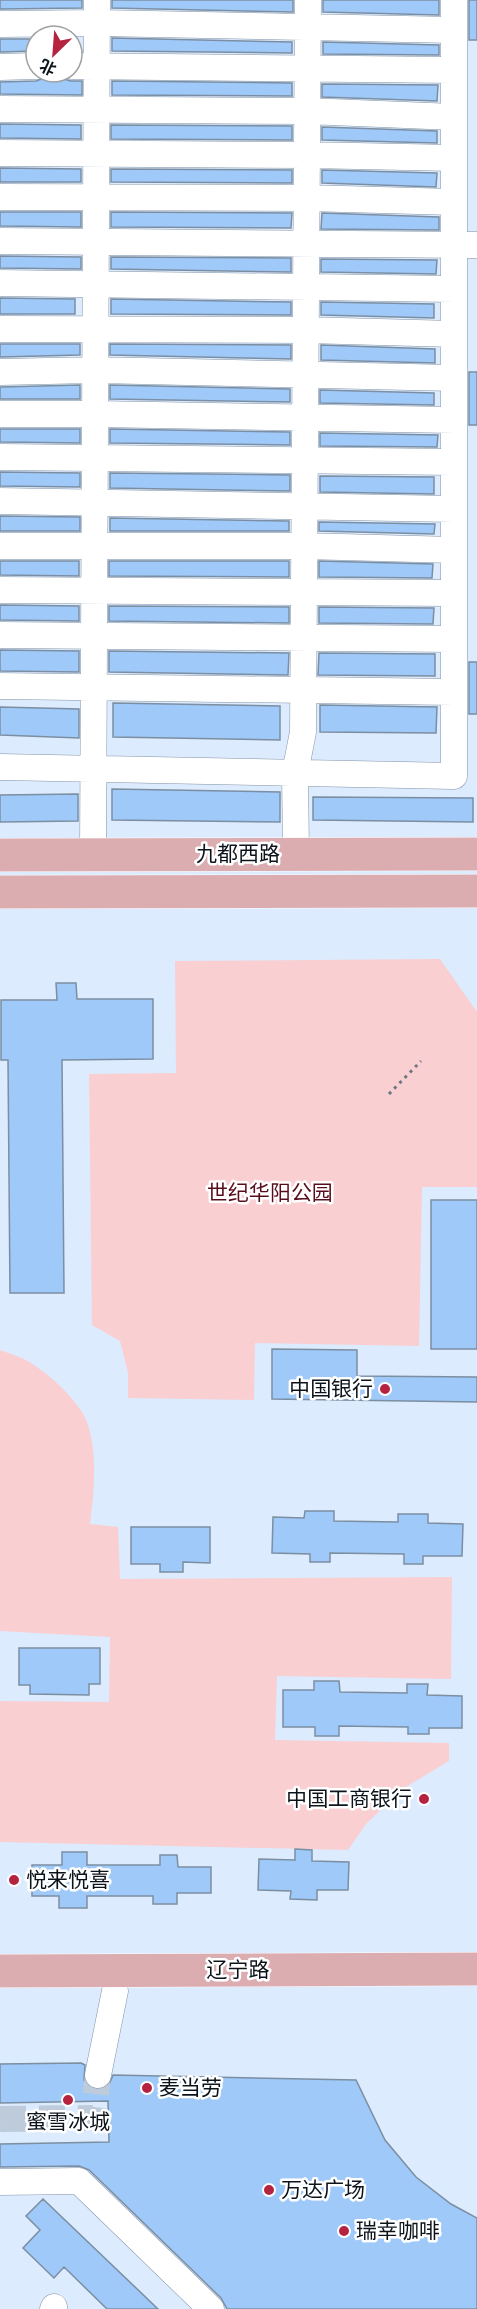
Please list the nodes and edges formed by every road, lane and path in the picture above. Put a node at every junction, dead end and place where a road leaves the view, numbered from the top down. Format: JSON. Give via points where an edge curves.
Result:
{"nodes":[{"id":1,"x":308,"y":0,"type":"edge"},
{"id":2,"x":454,"y":0,"type":"edge"},
{"id":3,"x":97,"y":12,"type":"edge"},
{"id":4,"x":0,"y":24,"type":"edge"},
{"id":5,"x":308,"y":27,"type":"junction"},
{"id":6,"x":460,"y":52,"type":"edge"},
{"id":7,"x":24,"y":66,"type":"edge"},
{"id":8,"x":84,"y":66,"type":"edge"},
{"id":9,"x":0,"y":67,"type":"edge"},
{"id":10,"x":307,"y":68,"type":"junction"},
{"id":11,"x":0,"y":109,"type":"edge"},
{"id":12,"x":96,"y":109,"type":"junction"},
{"id":13,"x":307,"y":111,"type":"junction"},
{"id":14,"x":454,"y":117,"type":"junction"},
{"id":15,"x":0,"y":153,"type":"edge"},
{"id":16,"x":96,"y":154,"type":"junction"},
{"id":17,"x":307,"y":154,"type":"junction"},
{"id":18,"x":454,"y":158,"type":"junction"},
{"id":19,"x":0,"y":197,"type":"edge"},
{"id":20,"x":96,"y":198,"type":"junction"},
{"id":21,"x":306,"y":198,"type":"junction"},
{"id":22,"x":454,"y":202,"type":"junction"},
{"id":23,"x":0,"y":241,"type":"edge"},
{"id":24,"x":96,"y":243,"type":"junction"},
{"id":25,"x":306,"y":244,"type":"junction"},
{"id":26,"x":465,"y":244,"type":"edge"},
{"id":27,"x":0,"y":283,"type":"edge"},
{"id":28,"x":95,"y":285,"type":"junction"},
{"id":29,"x":305,"y":287,"type":"junction"},
{"id":30,"x":454,"y":289,"type":"junction"},
{"id":31,"x":0,"y":329,"type":"edge"},
{"id":32,"x":95,"y":330,"type":"junction"},
{"id":33,"x":305,"y":330,"type":"junction"},
{"id":34,"x":454,"y":334,"type":"junction"},
{"id":35,"x":95,"y":370,"type":"junction"},
{"id":36,"x":0,"y":372,"type":"edge"},
{"id":37,"x":305,"y":374,"type":"junction"},
{"id":38,"x":454,"y":378,"type":"junction"},
{"id":39,"x":0,"y":414,"type":"edge"},
{"id":40,"x":95,"y":414,"type":"junction"},
{"id":41,"x":304,"y":417,"type":"junction"},
{"id":42,"x":459,"y":441,"type":"edge"},
{"id":43,"x":0,"y":457,"type":"edge"},
{"id":44,"x":94,"y":458,"type":"junction"},
{"id":45,"x":304,"y":459,"type":"junction"},
{"id":46,"x":0,"y":501,"type":"edge"},
{"id":47,"x":94,"y":502,"type":"junction"},
{"id":48,"x":304,"y":507,"type":"junction"},
{"id":49,"x":454,"y":509,"type":"junction"},
{"id":50,"x":0,"y":546,"type":"edge"},
{"id":51,"x":303,"y":546,"type":"junction"},
{"id":52,"x":94,"y":547,"type":"junction"},
{"id":53,"x":454,"y":550,"type":"junction"},
{"id":54,"x":0,"y":590,"type":"edge"},
{"id":55,"x":94,"y":590,"type":"junction"},
{"id":56,"x":303,"y":590,"type":"junction"},
{"id":57,"x":454,"y":593,"type":"junction"},
{"id":58,"x":0,"y":635,"type":"edge"},
{"id":59,"x":94,"y":636,"type":"junction"},
{"id":60,"x":303,"y":638,"type":"junction"},
{"id":61,"x":454,"y":639,"type":"junction"},
{"id":62,"x":0,"y":686,"type":"edge"},
{"id":63,"x":93,"y":687,"type":"junction"},
{"id":64,"x":302,"y":690,"type":"junction"},
{"id":65,"x":454,"y":692,"type":"junction"},
{"id":66,"x":0,"y":767,"type":"edge"},
{"id":67,"x":93,"y":769,"type":"junction"},
{"id":68,"x":295,"y":773,"type":"junction"},
{"id":69,"x":296,"y":853,"type":"junction"},
{"id":70,"x":477,"y":854,"type":"edge"},
{"id":71,"x":0,"y":855,"type":"edge"},
{"id":72,"x":93,"y":855,"type":"junction"},
{"id":73,"x":477,"y":891,"type":"edge"},
{"id":74,"x":0,"y":892,"type":"edge"},
{"id":75,"x":421,"y":1061,"type":"dead end"},
{"id":76,"x":389,"y":1094,"type":"dead end"},
{"id":77,"x":477,"y":1969,"type":"edge"},
{"id":78,"x":0,"y":1971,"type":"edge"},
{"id":79,"x":115,"y":1991,"type":"junction"},
{"id":80,"x":477,"y":1991,"type":"edge"},
{"id":81,"x":0,"y":1992,"type":"edge"},
{"id":82,"x":98,"y":2075,"type":"tunnel mouth"},
{"id":83,"x":0,"y":2182,"type":"edge"},
{"id":84,"x":211,"y":2309,"type":"edge"}],
"edges":[{"from":1,"to":5,"type":"street"},
{"from":2,"to":6,"type":"street"},
{"from":3,"to":4,"type":"street"},
{"from":3,"to":5,"type":"street"},
{"from":3,"to":8,"type":"street"},
{"from":5,"to":6,"type":"street"},
{"from":5,"to":10,"type":"street"},
{"from":6,"to":10,"type":"street"},
{"from":6,"to":14,"type":"street"},
{"from":7,"to":9,"type":"street"},
{"from":8,"to":10,"type":"street"},
{"from":8,"to":12,"type":"street"},
{"from":10,"to":13,"type":"street"},
{"from":11,"to":12,"type":"street"},
{"from":12,"to":13,"type":"street"},
{"from":12,"to":16,"type":"street"},
{"from":13,"to":14,"type":"street"},
{"from":13,"to":17,"type":"street"},
{"from":14,"to":18,"type":"street"},
{"from":15,"to":16,"type":"street"},
{"from":16,"to":17,"type":"street"},
{"from":16,"to":20,"type":"street"},
{"from":17,"to":18,"type":"street"},
{"from":17,"to":21,"type":"street"},
{"from":18,"to":22,"type":"street"},
{"from":19,"to":20,"type":"street"},
{"from":20,"to":21,"type":"street"},
{"from":20,"to":24,"type":"street"},
{"from":21,"to":22,"type":"street"},
{"from":21,"to":25,"type":"street"},
{"from":22,"to":26,"type":"street"},
{"from":23,"to":24,"type":"street"},
{"from":24,"to":25,"type":"street"},
{"from":24,"to":28,"type":"street"},
{"from":25,"to":26,"type":"street"},
{"from":25,"to":29,"type":"street"},
{"from":26,"to":30,"type":"street"},
{"from":27,"to":28,"type":"street"},
{"from":28,"to":29,"type":"street"},
{"from":28,"to":32,"type":"street"},
{"from":29,"to":30,"type":"street"},
{"from":29,"to":33,"type":"street"},
{"from":30,"to":34,"type":"street"},
{"from":31,"to":32,"type":"street"},
{"from":32,"to":33,"type":"street"},
{"from":32,"to":35,"type":"street"},
{"from":33,"to":34,"type":"street"},
{"from":33,"to":37,"type":"street"},
{"from":34,"to":38,"type":"street"},
{"from":35,"to":36,"type":"street"},
{"from":35,"to":37,"type":"street"},
{"from":35,"to":40,"type":"street"},
{"from":37,"to":38,"type":"street"},
{"from":37,"to":41,"type":"street"},
{"from":38,"to":42,"type":"street"},
{"from":39,"to":40,"type":"street"},
{"from":40,"to":41,"type":"street"},
{"from":40,"to":44,"type":"street"},
{"from":41,"to":42,"type":"street"},
{"from":41,"to":45,"type":"street"},
{"from":42,"to":45,"type":"street"},
{"from":42,"to":49,"type":"street"},
{"from":43,"to":44,"type":"street"},
{"from":44,"to":45,"type":"street"},
{"from":44,"to":47,"type":"street"},
{"from":45,"to":48,"type":"street"},
{"from":46,"to":47,"type":"street"},
{"from":47,"to":48,"type":"street"},
{"from":47,"to":52,"type":"street"},
{"from":48,"to":49,"type":"street"},
{"from":48,"to":51,"type":"street"},
{"from":49,"to":53,"type":"street"},
{"from":50,"to":52,"type":"street"},
{"from":51,"to":52,"type":"street"},
{"from":51,"to":53,"type":"street"},
{"from":51,"to":56,"type":"street"},
{"from":52,"to":55,"type":"street"},
{"from":53,"to":57,"type":"street"},
{"from":54,"to":55,"type":"street"},
{"from":55,"to":56,"type":"street"},
{"from":55,"to":59,"type":"street"},
{"from":56,"to":57,"type":"street"},
{"from":56,"to":60,"type":"street"},
{"from":57,"to":61,"type":"street"},
{"from":58,"to":59,"type":"street"},
{"from":59,"to":60,"type":"street"},
{"from":59,"to":63,"type":"street"},
{"from":60,"to":61,"type":"street"},
{"from":60,"to":64,"type":"street"},
{"from":61,"to":65,"type":"street"},
{"from":62,"to":63,"type":"street"},
{"from":63,"to":64,"type":"street"},
{"from":63,"to":67,"type":"street"},
{"from":64,"to":65,"type":"street"},
{"from":64,"to":68,"type":"street","via":[[303,732]]},
{"from":65,"to":68,"type":"street","via":[[454,776]]},
{"from":66,"to":67,"type":"street"},
{"from":67,"to":68,"type":"street"},
{"from":67,"to":72,"type":"street"},
{"from":68,"to":69,"type":"street"},
{"from":69,"to":70,"type":"main road","name":"九都西路"},
{"from":69,"to":72,"type":"main road","name":"九都西路"},
{"from":71,"to":72,"type":"main road","name":"九都西路"},
{"from":73,"to":74,"type":"main road","name":"九都西路"},
{"from":75,"to":76,"type":"path"},
{"from":77,"to":78,"type":"main road","name":"辽宁路"},
{"from":79,"to":80,"type":"main road","name":"辽宁路"},
{"from":79,"to":81,"type":"main road","name":"辽宁路"},
{"from":79,"to":82,"type":"street"},
{"from":83,"to":84,"type":"street","via":[[79,2181]]}]}
